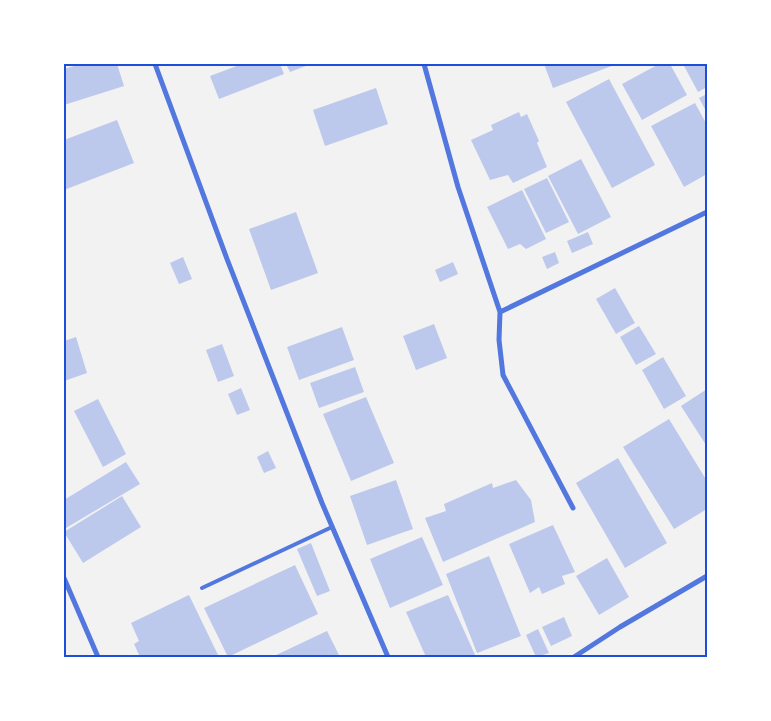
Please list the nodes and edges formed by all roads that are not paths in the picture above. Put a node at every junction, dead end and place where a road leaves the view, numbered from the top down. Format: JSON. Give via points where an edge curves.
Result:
{"nodes":[{"id":1,"x":155,"y":64,"type":"edge"},
{"id":2,"x":424,"y":64,"type":"edge"},
{"id":3,"x":707,"y":212,"type":"edge"},
{"id":4,"x":500,"y":312,"type":"junction"},
{"id":5,"x":573,"y":508,"type":"dead end"},
{"id":6,"x":332,"y":527,"type":"junction"},
{"id":7,"x":707,"y":576,"type":"edge"},
{"id":8,"x":64,"y":578,"type":"edge"},
{"id":9,"x":202,"y":588,"type":"dead end"},
{"id":10,"x":98,"y":657,"type":"edge"},
{"id":11,"x":388,"y":657,"type":"edge"},
{"id":12,"x":574,"y":657,"type":"edge"}],
"edges":[{"from":1,"to":6,"type":"street"},
{"from":2,"to":4,"type":"street","via":[[458,187]]},
{"from":3,"to":4,"type":"street"},
{"from":4,"to":5,"type":"street","via":[[503,375]]},
{"from":6,"to":9,"type":"lane"},
{"from":6,"to":11,"type":"street"},
{"from":7,"to":12,"type":"street"},
{"from":8,"to":10,"type":"street"}]}
